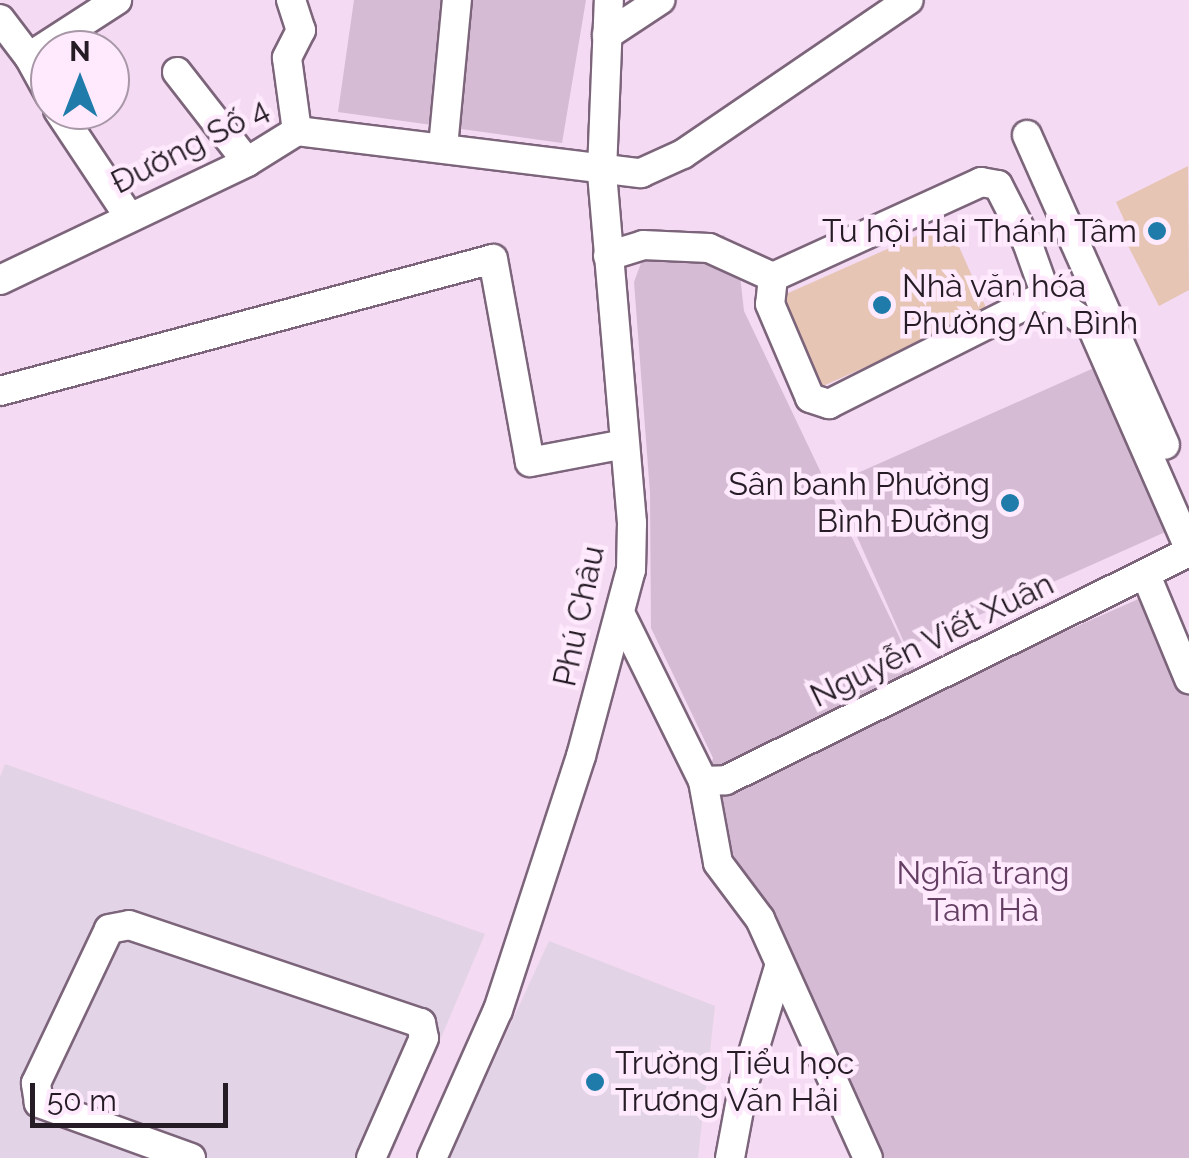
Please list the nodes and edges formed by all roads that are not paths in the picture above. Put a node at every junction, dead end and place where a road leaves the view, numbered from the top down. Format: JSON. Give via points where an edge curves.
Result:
{"nodes":[{"id":1,"x":117,"y":0,"type":"edge"},
{"id":2,"x":291,"y":0,"type":"edge"},
{"id":3,"x":456,"y":0,"type":"edge"},
{"id":4,"x":609,"y":0,"type":"edge"},
{"id":5,"x":660,"y":0,"type":"edge"},
{"id":6,"x":909,"y":0,"type":"edge"},
{"id":7,"x":0,"y":20,"type":"edge"},
{"id":8,"x":607,"y":35,"type":"junction"},
{"id":9,"x":29,"y":56,"type":"joint"},
{"id":10,"x":177,"y":72,"type":"dead end"},
{"id":11,"x":71,"y":130,"type":"edge"},
{"id":12,"x":298,"y":131,"type":"junction"},
{"id":13,"x":1027,"y":134,"type":"dead end"},
{"id":14,"x":444,"y":147,"type":"junction"},
{"id":15,"x":247,"y":162,"type":"junction"},
{"id":16,"x":602,"y":171,"type":"junction"},
{"id":17,"x":129,"y":217,"type":"junction"},
{"id":18,"x":608,"y":256,"type":"junction"},
{"id":19,"x":773,"y":278,"type":"junction"},
{"id":20,"x":0,"y":280,"type":"edge"},
{"id":21,"x":1046,"y":294,"type":"junction"},
{"id":22,"x":0,"y":391,"type":"edge"},
{"id":23,"x":624,"y":444,"type":"junction"},
{"id":24,"x":1189,"y":502,"type":"edge"},
{"id":25,"x":1189,"y":550,"type":"edge"},
{"id":26,"x":1146,"y":574,"type":"junction"},
{"id":27,"x":622,"y":615,"type":"junction"},
{"id":28,"x":1189,"y":679,"type":"edge"},
{"id":29,"x":703,"y":781,"type":"junction"},
{"id":30,"x":780,"y":964,"type":"junction"},
{"id":31,"x":190,"y":1158,"type":"edge"},
{"id":32,"x":371,"y":1158,"type":"edge"},
{"id":33,"x":432,"y":1158,"type":"edge"},
{"id":34,"x":730,"y":1158,"type":"edge"},
{"id":35,"x":868,"y":1158,"type":"edge"}],
"edges":[{"from":1,"to":9,"type":"street"},
{"from":2,"to":12,"type":"street","via":[[301,30],[287,58]]},
{"from":3,"to":14,"type":"street"},
{"from":4,"to":8,"type":"street","name":"Phú Châu"},
{"from":5,"to":8,"type":"street"},
{"from":6,"to":16,"type":"street","name":"Đường Số 4","via":[[684,154],[640,173]]},
{"from":7,"to":9,"type":"street"},
{"from":8,"to":16,"type":"street","name":"Phú Châu"},
{"from":10,"to":15,"type":"street"},
{"from":11,"to":17,"type":"street"},
{"from":12,"to":14,"type":"street","name":"Đường Số 4"},
{"from":12,"to":15,"type":"street","name":"Đường Số 4"},
{"from":13,"to":24,"type":"street"},
{"from":14,"to":16,"type":"street","name":"Đường Số 4"},
{"from":15,"to":17,"type":"street","name":"Đường Số 4"},
{"from":16,"to":18,"type":"street","name":"Phú Châu"},
{"from":17,"to":20,"type":"street","name":"Đường Số 4"},
{"from":18,"to":19,"type":"street","via":[[643,246],[709,248]]},
{"from":18,"to":23,"type":"street","name":"Phú Châu"},
{"from":19,"to":21,"type":"street","via":[[981,182],[998,185]]},
{"from":19,"to":21,"type":"street","via":[[770,304],[810,398],[828,404]]},
{"from":21,"to":25,"type":"street","via":[[1092,328]]},
{"from":22,"to":23,"type":"street","via":[[493,259],[530,462]]},
{"from":23,"to":27,"type":"street","name":"Phú Châu","via":[[632,523]]},
{"from":25,"to":26,"type":"street","name":"Nguyễn Viết Xuân"},
{"from":26,"to":28,"type":"street"},
{"from":26,"to":29,"type":"street","name":"Nguyễn Viết Xuân","via":[[726,780]]},
{"from":27,"to":29,"type":"street"},
{"from":27,"to":33,"type":"street","name":"Phú Châu","via":[[498,1010]]},
{"from":29,"to":30,"type":"street","via":[[718,864],[760,920]]},
{"from":30,"to":34,"type":"street","via":[[744,1082]]},
{"from":30,"to":35,"type":"street"},
{"from":31,"to":32,"type":"street","via":[[39,1103],[36,1084],[108,929],[129,925],[421,1023],[424,1038]]}]}
